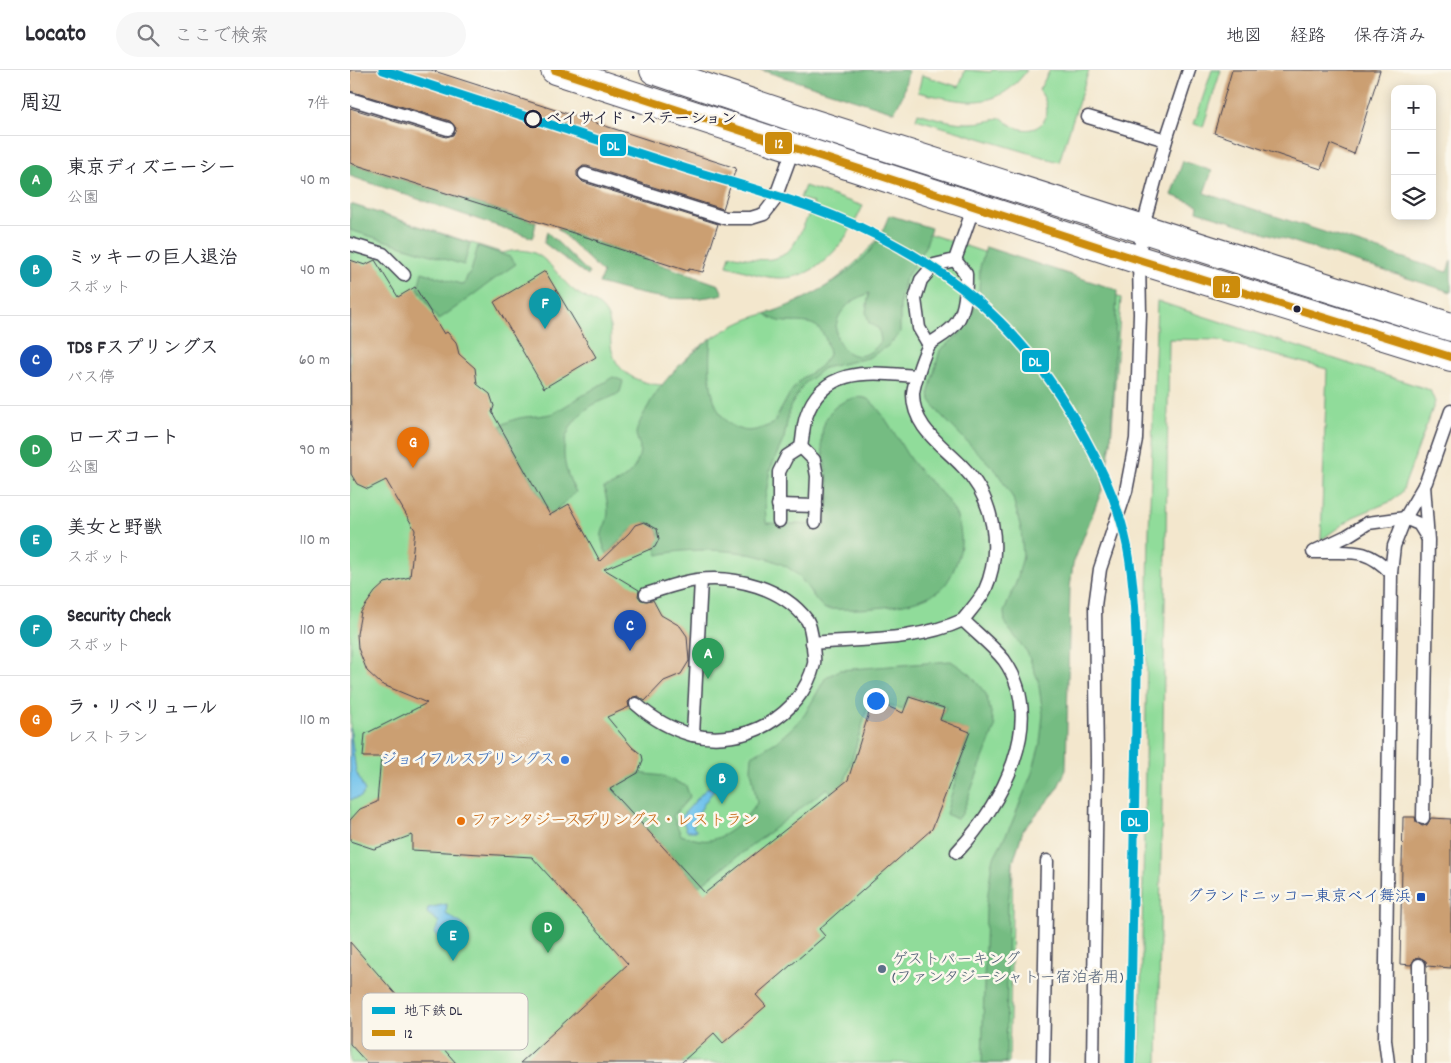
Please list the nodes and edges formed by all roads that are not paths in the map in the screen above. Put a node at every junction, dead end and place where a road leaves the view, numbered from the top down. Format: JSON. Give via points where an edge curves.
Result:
{"nodes":[{"id":1,"x":554,"y":70,"type":"edge"},
{"id":2,"x":1189,"y":70,"type":"edge"},
{"id":3,"x":670,"y":72,"type":"edge"},
{"id":4,"x":350,"y":99,"type":"edge"},
{"id":5,"x":1088,"y":117,"type":"dead end"},
{"id":6,"x":802,"y":120,"type":"junction"},
{"id":7,"x":448,"y":129,"type":"dead end"},
{"id":8,"x":1166,"y":140,"type":"junction"},
{"id":9,"x":794,"y":148,"type":"junction"},
{"id":10,"x":585,"y":174,"type":"dead end"},
{"id":11,"x":974,"y":206,"type":"junction"},
{"id":12,"x":1142,"y":230,"type":"junction"},
{"id":13,"x":350,"y":244,"type":"edge"},
{"id":14,"x":955,"y":260,"type":"junction"},
{"id":15,"x":1139,"y":260,"type":"junction"},
{"id":16,"x":404,"y":275,"type":"dead end"},
{"id":17,"x":1451,"y":327,"type":"edge"},
{"id":18,"x":929,"y":344,"type":"junction"},
{"id":19,"x":1451,"y":357,"type":"edge"},
{"id":20,"x":917,"y":376,"type":"junction"},
{"id":21,"x":1451,"y":411,"type":"edge"},
{"id":22,"x":801,"y":447,"type":"junction"},
{"id":23,"x":1424,"y":485,"type":"junction"},
{"id":24,"x":778,"y":504,"type":"junction"},
{"id":25,"x":816,"y":506,"type":"junction"},
{"id":26,"x":1405,"y":518,"type":"junction"},
{"id":27,"x":779,"y":521,"type":"dead end"},
{"id":28,"x":815,"y":522,"type":"dead end"},
{"id":29,"x":1428,"y":540,"type":"junction"},
{"id":30,"x":1391,"y":572,"type":"junction"},
{"id":31,"x":701,"y":580,"type":"junction"},
{"id":32,"x":646,"y":594,"type":"dead end"},
{"id":33,"x":963,"y":620,"type":"junction"},
{"id":34,"x":812,"y":643,"type":"junction"},
{"id":35,"x":636,"y":704,"type":"dead end"},
{"id":36,"x":693,"y":735,"type":"junction"},
{"id":37,"x":1423,"y":818,"type":"dead end"},
{"id":38,"x":957,"y":852,"type":"dead end"},
{"id":39,"x":1047,"y":860,"type":"dead end"},
{"id":40,"x":1420,"y":965,"type":"dead end"},
{"id":41,"x":1384,"y":1040,"type":"junction"},
{"id":42,"x":1043,"y":1063,"type":"edge"},
{"id":43,"x":1092,"y":1063,"type":"edge"},
{"id":44,"x":1382,"y":1063,"type":"edge"},
{"id":45,"x":1388,"y":1063,"type":"edge"},
{"id":46,"x":1419,"y":1063,"type":"edge"}],
"edges":[{"from":1,"to":9,"type":"street"},
{"from":2,"to":8,"type":"lane"},
{"from":3,"to":6,"type":"street"},
{"from":4,"to":7,"type":"lane"},
{"from":5,"to":8,"type":"lane"},
{"from":6,"to":9,"type":"lane"},
{"from":6,"to":12,"type":"street"},
{"from":8,"to":12,"type":"lane"},
{"from":9,"to":10,"type":"lane","via":[[774,201],[764,214],[751,218],[725,218]]},
{"from":9,"to":11,"type":"street"},
{"from":11,"to":14,"type":"lane"},
{"from":11,"to":15,"type":"street"},
{"from":12,"to":15,"type":"lane"},
{"from":12,"to":17,"type":"street"},
{"from":13,"to":16,"type":"lane","via":[[383,254]]},
{"from":14,"to":18,"type":"lane","via":[[966,274],[963,307],[948,333]]},
{"from":14,"to":18,"type":"lane","via":[[934,264],[921,280],[915,299],[919,328]]},
{"from":15,"to":19,"type":"street"},
{"from":15,"to":43,"type":"lane","via":[[1136,439],[1126,491],[1100,569],[1095,606],[1097,761]]},
{"from":18,"to":20,"type":"lane"},
{"from":20,"to":22,"type":"lane","via":[[853,373],[835,382],[819,394],[811,406]]},
{"from":20,"to":33,"type":"lane","via":[[914,403],[925,430],[964,468],[982,497],[994,530],[996,547],[985,591]]},
{"from":21,"to":23,"type":"lane"},
{"from":22,"to":24,"type":"lane","via":[[787,456],[779,472]]},
{"from":22,"to":25,"type":"lane","via":[[814,460]]},
{"from":23,"to":26,"type":"lane"},
{"from":23,"to":29,"type":"lane"},
{"from":24,"to":25,"type":"lane"},
{"from":24,"to":27,"type":"lane"},
{"from":25,"to":28,"type":"lane"},
{"from":26,"to":29,"type":"lane","via":[[1419,524]]},
{"from":26,"to":30,"type":"lane","via":[[1394,546]]},
{"from":26,"to":30,"type":"lane","via":[[1368,523],[1313,552],[1366,553]]},
{"from":29,"to":37,"type":"lane"},
{"from":30,"to":41,"type":"lane"},
{"from":31,"to":32,"type":"lane"},
{"from":31,"to":34,"type":"lane","via":[[726,580],[764,587],[789,603],[808,621]]},
{"from":31,"to":36,"type":"lane"},
{"from":33,"to":34,"type":"lane","via":[[944,629],[908,635]]},
{"from":33,"to":38,"type":"lane","via":[[1004,660],[1017,687],[1022,714],[1020,737],[998,798],[978,829]]},
{"from":34,"to":36,"type":"lane","via":[[814,663],[794,705],[752,732],[729,736]]},
{"from":35,"to":36,"type":"lane","via":[[651,718]]},
{"from":39,"to":42,"type":"lane"},
{"from":40,"to":46,"type":"lane"},
{"from":41,"to":44,"type":"lane"},
{"from":41,"to":45,"type":"lane"}]}
